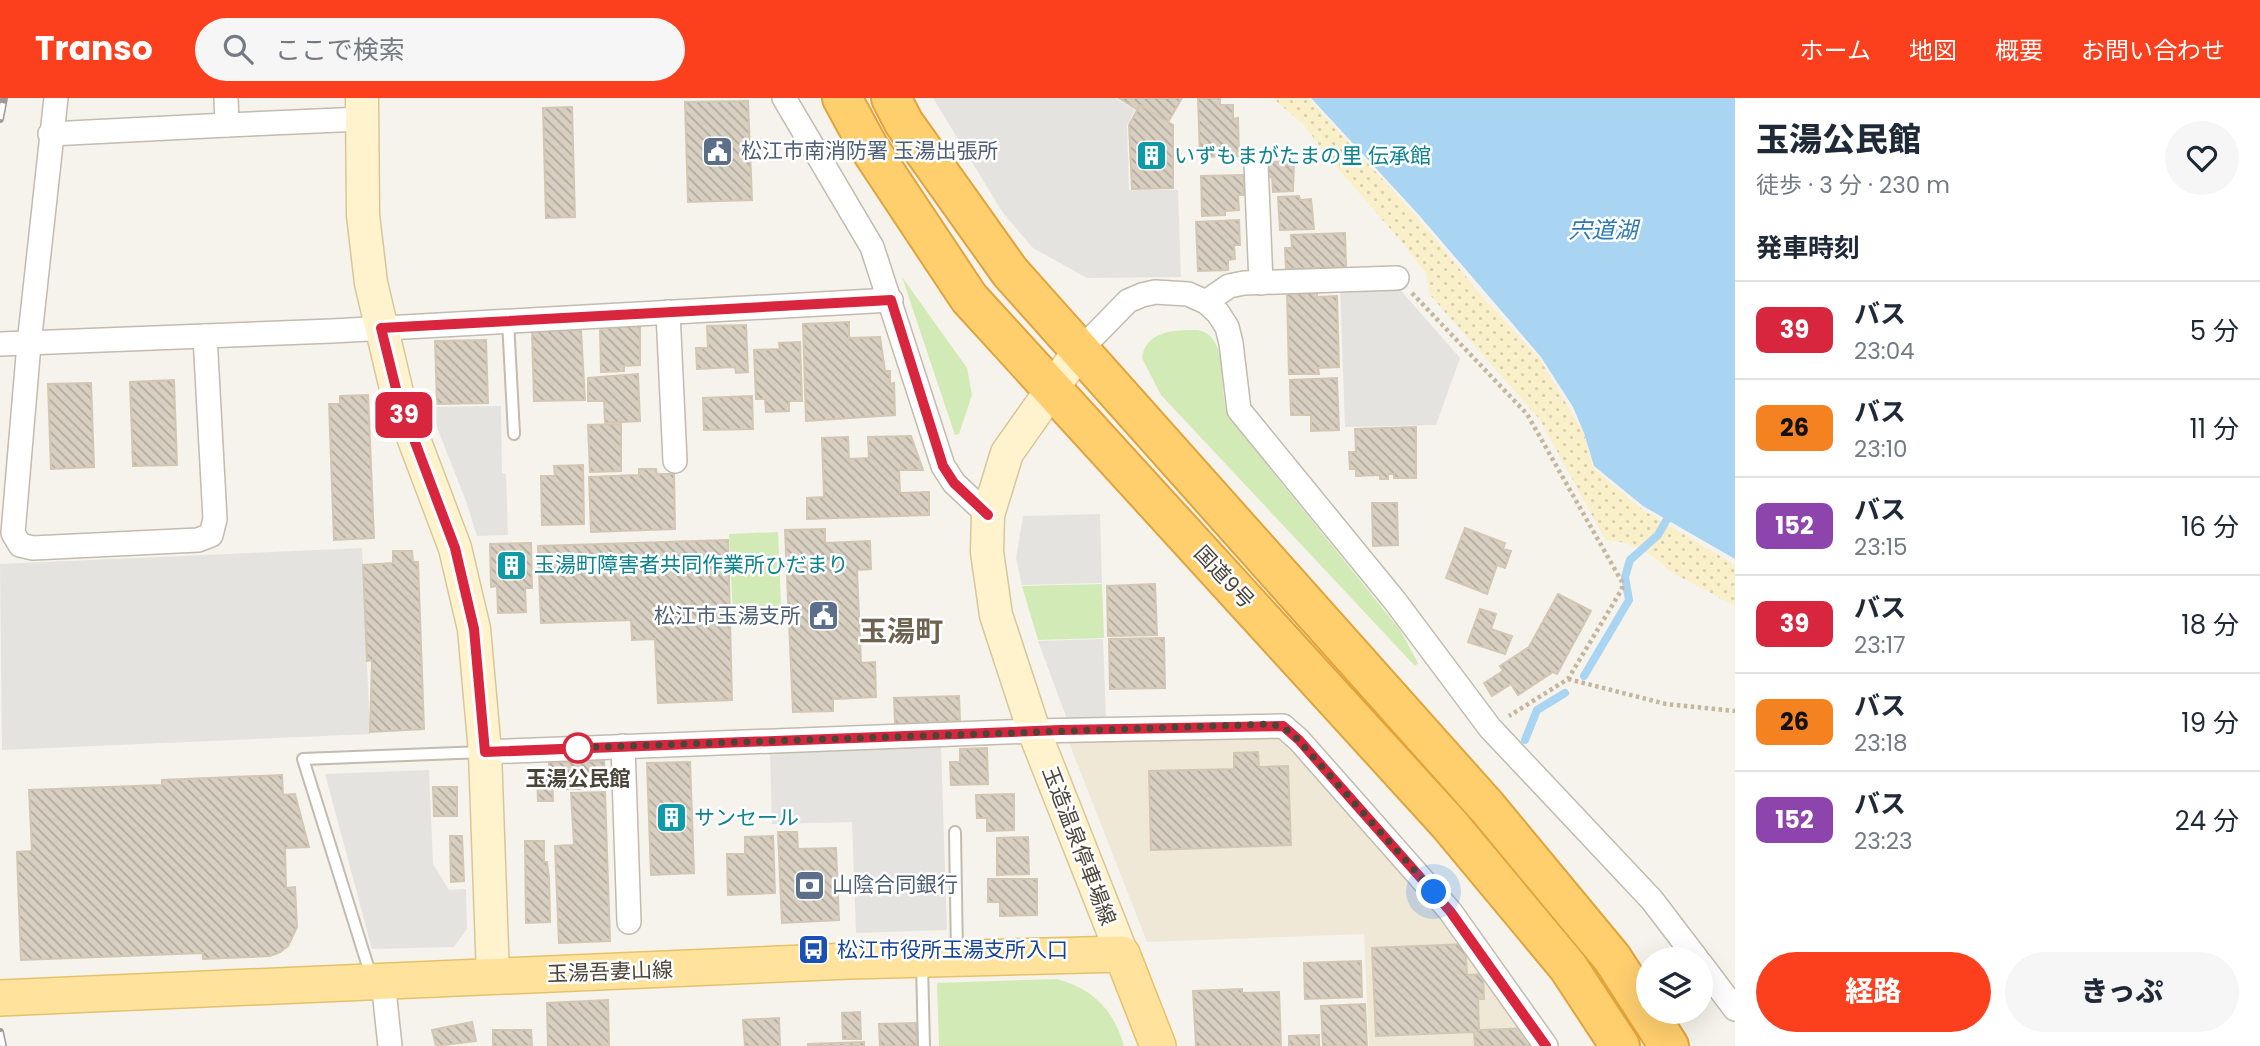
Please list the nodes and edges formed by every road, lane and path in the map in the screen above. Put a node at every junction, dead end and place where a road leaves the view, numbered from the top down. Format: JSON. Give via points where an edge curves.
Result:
{"nodes":[{"id":1,"x":56,"y":98,"type":"edge"},
{"id":2,"x":226,"y":98,"type":"edge"},
{"id":3,"x":784,"y":98,"type":"edge"},
{"id":4,"x":842,"y":98,"type":"edge"},
{"id":5,"x":891,"y":98,"type":"edge"},
{"id":6,"x":362,"y":108,"type":"edge"},
{"id":7,"x":227,"y":125,"type":"junction"},
{"id":8,"x":50,"y":134,"type":"junction"},
{"id":9,"x":1256,"y":163,"type":"dead end"},
{"id":10,"x":1397,"y":278,"type":"joint"},
{"id":11,"x":1261,"y":283,"type":"junction"},
{"id":12,"x":891,"y":300,"type":"junction"},
{"id":13,"x":1206,"y":302,"type":"junction"},
{"id":14,"x":668,"y":312,"type":"junction"},
{"id":15,"x":508,"y":321,"type":"junction"},
{"id":16,"x":381,"y":328,"type":"junction"},
{"id":17,"x":205,"y":335,"type":"junction"},
{"id":18,"x":0,"y":344,"type":"edge"},
{"id":19,"x":29,"y":344,"type":"junction"},
{"id":20,"x":1079,"y":351,"type":"junction"},
{"id":21,"x":1051,"y":391,"type":"junction"},
{"id":22,"x":514,"y":434,"type":"dead end"},
{"id":23,"x":675,"y":461,"type":"dead end"},
{"id":24,"x":988,"y":515,"type":"junction"},
{"id":25,"x":1568,"y":679,"type":"junction"},
{"id":26,"x":1735,"y":711,"type":"edge"},
{"id":27,"x":1490,"y":728,"type":"junction"},
{"id":28,"x":1034,"y":731,"type":"junction"},
{"id":29,"x":622,"y":746,"type":"junction"},
{"id":30,"x":485,"y":752,"type":"junction"},
{"id":31,"x":955,"y":832,"type":"dead end"},
{"id":32,"x":629,"y":922,"type":"dead end"},
{"id":33,"x":1688,"y":947,"type":"edge"},
{"id":34,"x":1122,"y":954,"type":"junction"},
{"id":35,"x":922,"y":960,"type":"junction"},
{"id":36,"x":957,"y":960,"type":"junction"},
{"id":37,"x":493,"y":976,"type":"junction"},
{"id":38,"x":1713,"y":980,"type":"edge"},
{"id":39,"x":378,"y":981,"type":"junction"},
{"id":40,"x":0,"y":998,"type":"edge"},
{"id":41,"x":1735,"y":1009,"type":"edge"},
{"id":42,"x":390,"y":1046,"type":"edge"},
{"id":43,"x":924,"y":1046,"type":"edge"},
{"id":44,"x":1158,"y":1046,"type":"edge"},
{"id":45,"x":1546,"y":1046,"type":"edge"},
{"id":46,"x":1620,"y":1046,"type":"edge"},
{"id":47,"x":1669,"y":1046,"type":"edge"}],
"edges":[{"from":1,"to":8,"type":"street"},
{"from":2,"to":7,"type":"street"},
{"from":3,"to":12,"type":"street","via":[[872,247]]},
{"from":4,"to":21,"type":"highway","name":"国道9号","via":[[868,146],[968,298]]},
{"from":5,"to":20,"type":"highway","name":"国道9号","via":[[1010,272]]},
{"from":6,"to":7,"type":"street"},
{"from":6,"to":16,"type":"street","via":[[363,215]]},
{"from":7,"to":8,"type":"street"},
{"from":8,"to":19,"type":"street"},
{"from":9,"to":11,"type":"street"},
{"from":10,"to":11,"type":"street"},
{"from":10,"to":25,"type":"path","via":[[1527,414],[1622,582]]},
{"from":11,"to":13,"type":"street","via":[[1228,286]]},
{"from":12,"to":14,"type":"street"},
{"from":12,"to":24,"type":"street","via":[[943,466]]},
{"from":13,"to":20,"type":"street","via":[[1170,292],[1142,295],[1128,301]]},
{"from":13,"to":27,"type":"street","via":[[1227,327],[1239,410],[1395,601]]},
{"from":14,"to":15,"type":"street"},
{"from":14,"to":23,"type":"street"},
{"from":15,"to":16,"type":"street"},
{"from":15,"to":22,"type":"lane"},
{"from":16,"to":17,"type":"street"},
{"from":16,"to":30,"type":"street","via":[[398,397],[455,548],[474,629]]},
{"from":17,"to":19,"type":"street"},
{"from":17,"to":19,"type":"street","via":[[215,519],[211,534],[198,540],[20,545],[13,533]]},
{"from":18,"to":19,"type":"street"},
{"from":20,"to":21,"type":"street","name":"玉造温泉停車場線"},
{"from":20,"to":47,"type":"highway","name":"国道9号","via":[[1487,807],[1612,958]]},
{"from":21,"to":24,"type":"street","name":"玉造温泉停車場線","via":[[1007,453]]},
{"from":21,"to":46,"type":"highway","name":"国道9号","via":[[1449,824],[1569,967]]},
{"from":24,"to":28,"type":"street","name":"玉造温泉停車場線","via":[[989,587]]},
{"from":25,"to":26,"type":"path","via":[[1666,704]]},
{"from":25,"to":27,"type":"path"},
{"from":27,"to":33,"type":"street","via":[[1652,900]]},
{"from":28,"to":29,"type":"street"},
{"from":28,"to":34,"type":"street","name":"玉造温泉停車場線"},
{"from":28,"to":45,"type":"street","via":[[1283,726],[1450,911]]},
{"from":29,"to":30,"type":"street"},
{"from":29,"to":32,"type":"street"},
{"from":30,"to":37,"type":"street"},
{"from":30,"to":39,"type":"lane","via":[[303,759]]},
{"from":31,"to":36,"type":"lane"},
{"from":34,"to":36,"type":"main road","name":"玉湯吾妻山線"},
{"from":34,"to":44,"type":"main road"},
{"from":35,"to":36,"type":"main road","name":"玉湯吾妻山線"},
{"from":35,"to":37,"type":"main road","name":"玉湯吾妻山線"},
{"from":35,"to":43,"type":"lane"},
{"from":37,"to":39,"type":"main road","name":"玉湯吾妻山線"},
{"from":38,"to":41,"type":"street"},
{"from":39,"to":40,"type":"main road","name":"玉湯吾妻山線"},
{"from":39,"to":42,"type":"street"}]}
